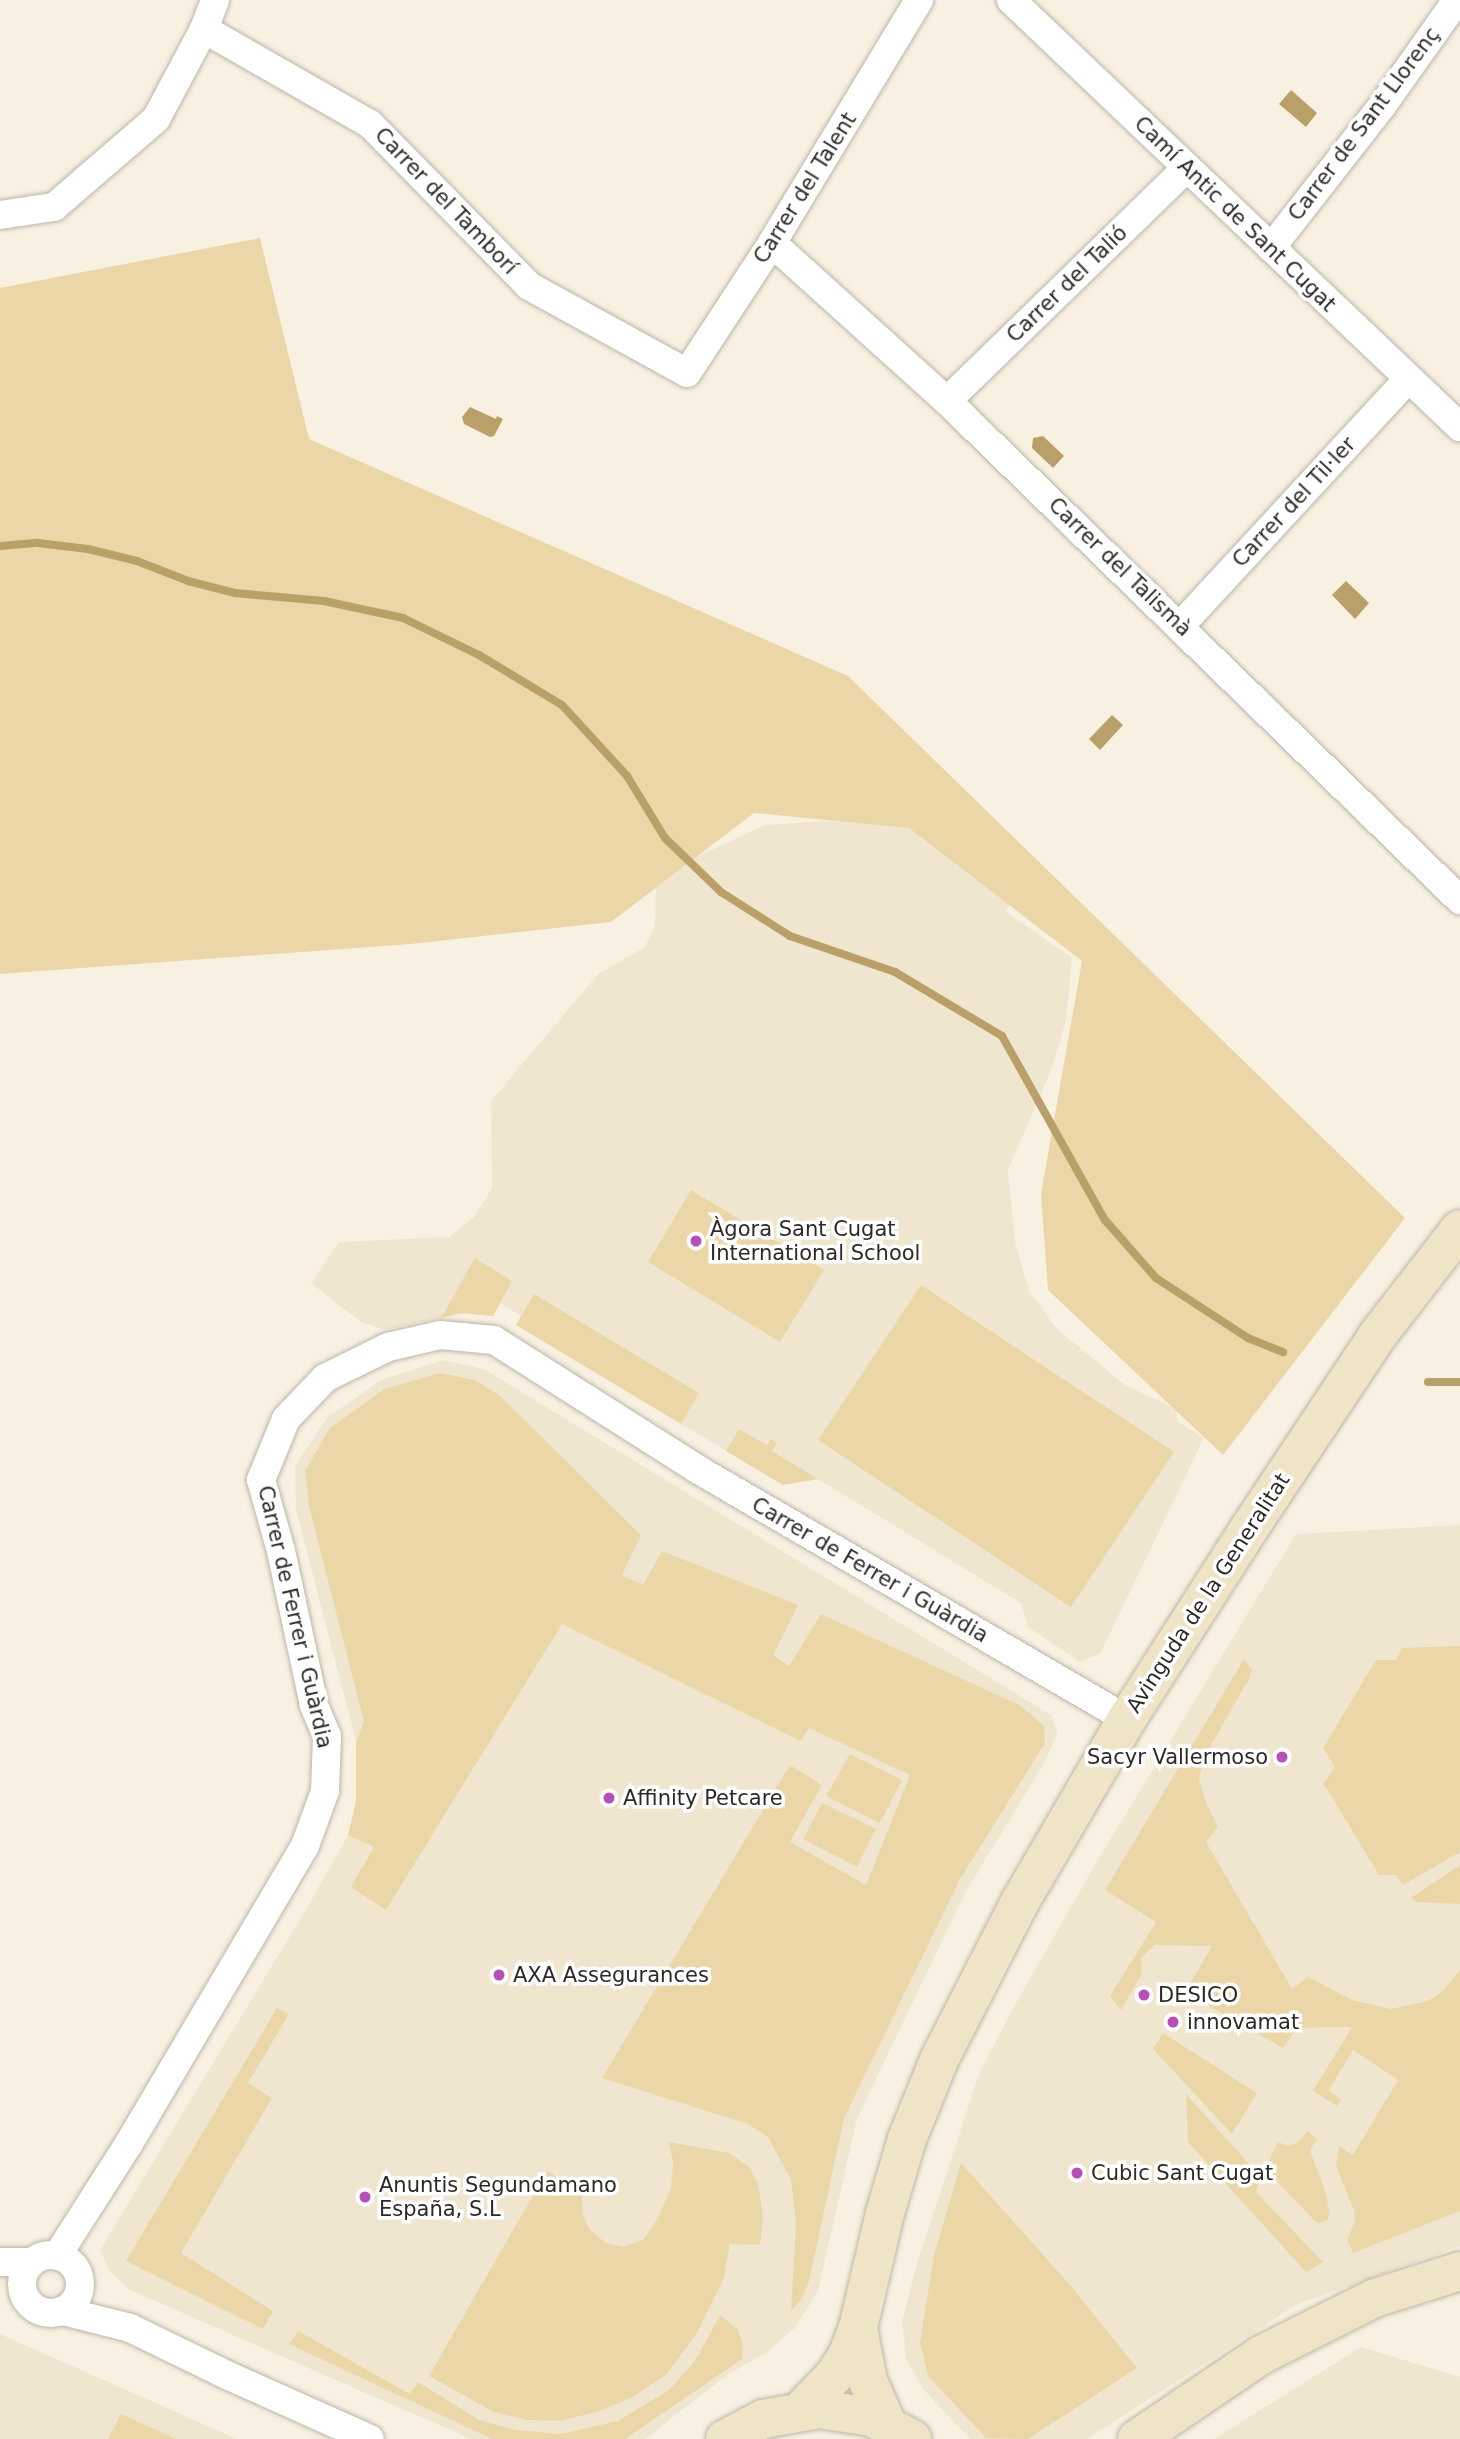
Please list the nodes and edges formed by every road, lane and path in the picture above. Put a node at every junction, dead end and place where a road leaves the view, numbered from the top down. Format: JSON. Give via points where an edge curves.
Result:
{"nodes":[{"id":1,"x":215,"y":0,"type":"edge"},
{"id":2,"x":919,"y":0,"type":"edge"},
{"id":3,"x":1011,"y":0,"type":"edge"},
{"id":4,"x":1457,"y":0,"type":"edge"},
{"id":5,"x":204,"y":29,"type":"junction"},
{"id":6,"x":1187,"y":168,"type":"junction"},
{"id":7,"x":0,"y":215,"type":"edge"},
{"id":8,"x":772,"y":243,"type":"junction"},
{"id":9,"x":1271,"y":248,"type":"junction"},
{"id":10,"x":687,"y":373,"type":"joint"},
{"id":11,"x":1407,"y":380,"type":"junction"},
{"id":12,"x":947,"y":401,"type":"junction"},
{"id":13,"x":1460,"y":427,"type":"edge"},
{"id":14,"x":1181,"y":625,"type":"junction"},
{"id":15,"x":1460,"y":900,"type":"edge"},
{"id":16,"x":1460,"y":1229,"type":"edge"},
{"id":17,"x":1127,"y":1719,"type":"junction"},
{"id":18,"x":45,"y":2259,"type":"junction"},
{"id":19,"x":0,"y":2262,"type":"edge"},
{"id":20,"x":1460,"y":2270,"type":"edge"},
{"id":21,"x":0,"y":2281,"type":"edge"},
{"id":22,"x":80,"y":2281,"type":"junction"},
{"id":23,"x":24,"y":2295,"type":"junction"},
{"id":24,"x":63,"y":2311,"type":"junction"},
{"id":25,"x":130,"y":2328,"type":"junction"},
{"id":26,"x":858,"y":2328,"type":"junction"},
{"id":27,"x":801,"y":2410,"type":"junction"},
{"id":28,"x":899,"y":2432,"type":"edge"},
{"id":29,"x":370,"y":2439,"type":"edge"},
{"id":30,"x":725,"y":2439,"type":"edge"},
{"id":31,"x":1137,"y":2439,"type":"edge"}],
"edges":[{"from":1,"to":5,"type":"street"},
{"from":2,"to":8,"type":"street","name":"Carrer del Talent"},
{"from":3,"to":6,"type":"street","name":"Camí Antic de Sant Cugat"},
{"from":4,"to":9,"type":"street","name":"Carrer de Sant Llorenç","via":[[1382,106]]},
{"from":5,"to":7,"type":"street","via":[[156,119],[54,207]]},
{"from":5,"to":10,"type":"street","name":"Carrer del Tamborí","via":[[370,124],[529,286]]},
{"from":6,"to":9,"type":"street","name":"Camí Antic de Sant Cugat"},
{"from":6,"to":12,"type":"street","name":"Carrer del Talió"},
{"from":8,"to":10,"type":"street","name":"Carrer del Talent"},
{"from":8,"to":12,"type":"street","name":"Carrer del Talismà"},
{"from":9,"to":11,"type":"street","name":"Camí Antic de Sant Cugat"},
{"from":11,"to":13,"type":"street","name":"Camí Antic de Sant Cugat"},
{"from":11,"to":14,"type":"street","name":"Carrer del Til·ler"},
{"from":12,"to":14,"type":"street","name":"Carrer del Talismà"},
{"from":14,"to":15,"type":"street","name":"Carrer del Talismà"},
{"from":16,"to":17,"type":"street","name":"Avinguda de la Generalitat","via":[[1377,1336]]},
{"from":17,"to":18,"type":"street","name":"Carrer de Ferrer i Guàrdia","via":[[697,1469],[494,1340],[439,1335],[388,1347],[325,1378],[286,1419],[261,1480],[314,1705],[327,1736],[325,1791],[305,1846],[128,2145]]},
{"from":17,"to":26,"type":"street","name":"Avinguda de la Generalitat","via":[[1020,1902],[939,2060],[895,2174]]},
{"from":18,"to":19,"type":"street"},
{"from":18,"to":22,"type":"street","via":[[73,2264]]},
{"from":18,"to":23,"type":"street","via":[[23,2277]]},
{"from":20,"to":31,"type":"street","via":[[1375,2298],[1261,2355]]},
{"from":21,"to":23,"type":"street"},
{"from":22,"to":24,"type":"street","via":[[76,2299]]},
{"from":22,"to":25,"type":"street"},
{"from":23,"to":24,"type":"street","via":[[36,2309]]},
{"from":24,"to":25,"type":"street"},
{"from":25,"to":29,"type":"street"},
{"from":26,"to":27,"type":"street","name":"Avinguda de la Generalitat","via":[[834,2376]]},
{"from":26,"to":28,"type":"street","name":"Avinguda de la Generalitat","via":[[869,2381]]},
{"from":27,"to":28,"type":"street","via":[[853,2413]]},
{"from":27,"to":30,"type":"street","via":[[763,2419]]}]}
